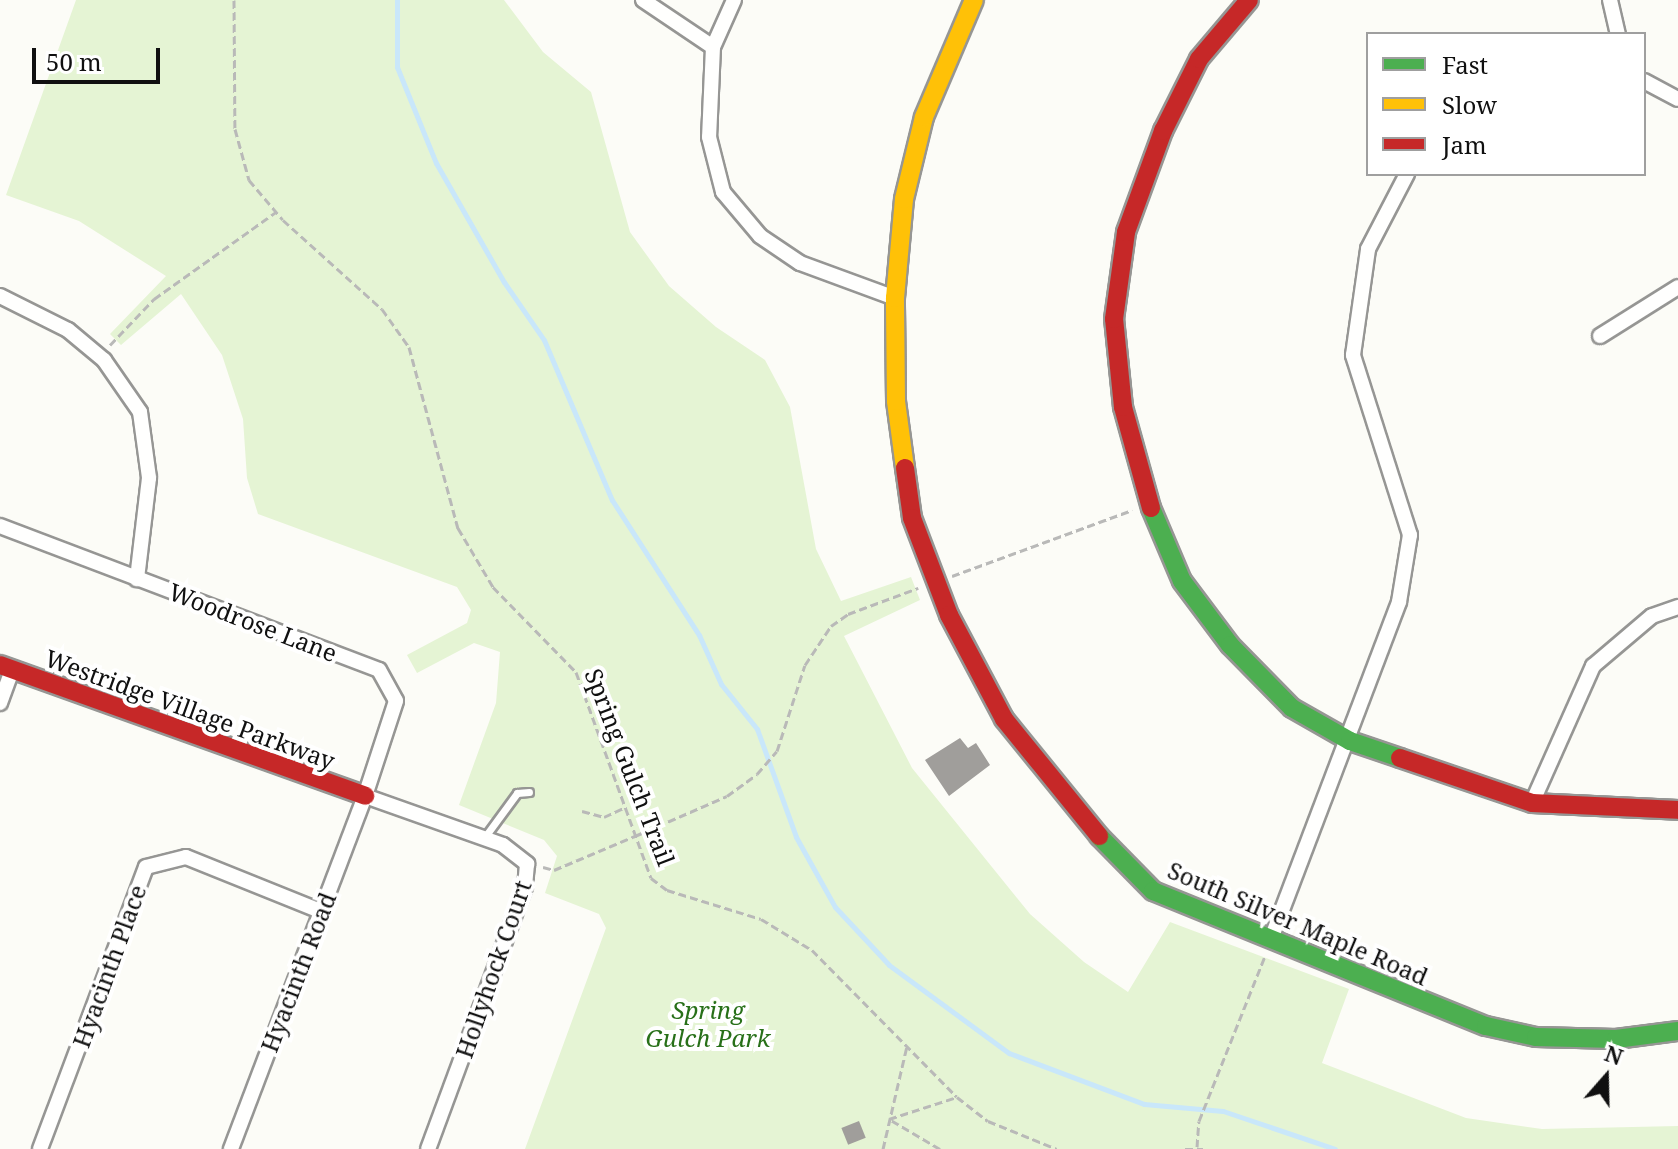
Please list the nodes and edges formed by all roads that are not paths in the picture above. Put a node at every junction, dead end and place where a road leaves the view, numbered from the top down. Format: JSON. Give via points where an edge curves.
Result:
{"nodes":[{"id":1,"x":643,"y":0,"type":"edge"},
{"id":2,"x":734,"y":0,"type":"edge"},
{"id":3,"x":974,"y":0,"type":"edge"},
{"id":4,"x":1249,"y":0,"type":"edge"},
{"id":5,"x":1610,"y":0,"type":"edge"},
{"id":6,"x":1618,"y":32,"type":"edge"},
{"id":7,"x":713,"y":47,"type":"junction"},
{"id":8,"x":1646,"y":82,"type":"edge"},
{"id":9,"x":1678,"y":99,"type":"edge"},
{"id":10,"x":1406,"y":176,"type":"edge"},
{"id":11,"x":1678,"y":287,"type":"edge"},
{"id":12,"x":0,"y":296,"type":"edge"},
{"id":13,"x":895,"y":298,"type":"junction"},
{"id":14,"x":1600,"y":336,"type":"dead end"},
{"id":15,"x":0,"y":526,"type":"edge"},
{"id":16,"x":137,"y":579,"type":"junction"},
{"id":17,"x":1678,"y":607,"type":"edge"},
{"id":18,"x":6,"y":668,"type":"edge"},
{"id":19,"x":0,"y":703,"type":"edge"},
{"id":20,"x":1350,"y":741,"type":"junction"},
{"id":21,"x":529,"y":792,"type":"dead end"},
{"id":22,"x":365,"y":796,"type":"junction"},
{"id":23,"x":1532,"y":803,"type":"junction"},
{"id":24,"x":1678,"y":810,"type":"edge"},
{"id":25,"x":484,"y":838,"type":"junction"},
{"id":26,"x":320,"y":911,"type":"junction"},
{"id":27,"x":1271,"y":939,"type":"junction"},
{"id":28,"x":1678,"y":1031,"type":"edge"},
{"id":29,"x":40,"y":1149,"type":"edge"},
{"id":30,"x":231,"y":1149,"type":"edge"},
{"id":31,"x":428,"y":1149,"type":"edge"}],
"edges":[{"from":1,"to":7,"type":"street"},
{"from":2,"to":7,"type":"street"},
{"from":3,"to":13,"type":"street","name":"South Silver Maple Road","via":[[924,117],[904,199]]},
{"from":4,"to":20,"type":"street","via":[[1199,59],[1163,131],[1126,232],[1114,319],[1123,407],[1149,504],[1182,581],[1230,645],[1292,708]]},
{"from":5,"to":6,"type":"street"},
{"from":7,"to":13,"type":"street","via":[[709,137],[723,192],[760,236],[800,263]]},
{"from":8,"to":9,"type":"street"},
{"from":10,"to":20,"type":"street","via":[[1368,249],[1353,355],[1410,535],[1399,602]]},
{"from":11,"to":14,"type":"street"},
{"from":12,"to":16,"type":"street","via":[[68,330],[104,360],[140,412],[149,478]]},
{"from":13,"to":27,"type":"street","name":"South Silver Maple Road","via":[[896,401],[912,518],[949,615],[1004,719],[1078,814],[1153,891]]},
{"from":15,"to":16,"type":"street","name":"Woodrose Lane"},
{"from":16,"to":22,"type":"street","name":"Woodrose Lane","via":[[379,670],[396,701]]},
{"from":17,"to":23,"type":"street","via":[[1652,616],[1593,666]]},
{"from":18,"to":19,"type":"street"},
{"from":18,"to":22,"type":"street","name":"Westridge Village Parkway"},
{"from":20,"to":23,"type":"street"},
{"from":20,"to":27,"type":"street"},
{"from":21,"to":25,"type":"lane","via":[[517,793]]},
{"from":22,"to":25,"type":"street","name":"Hollyhock Court"},
{"from":22,"to":26,"type":"street","name":"Hyacinth Road"},
{"from":23,"to":24,"type":"street"},
{"from":25,"to":31,"type":"street","name":"Hollyhock Court","via":[[527,864],[525,887]]},
{"from":26,"to":29,"type":"street","name":"Hyacinth Place","via":[[186,857],[146,867]]},
{"from":26,"to":30,"type":"street","name":"Hyacinth Road"},
{"from":27,"to":28,"type":"street","name":"South Silver Maple Road","via":[[1498,1029],[1536,1037],[1616,1039]]}]}
